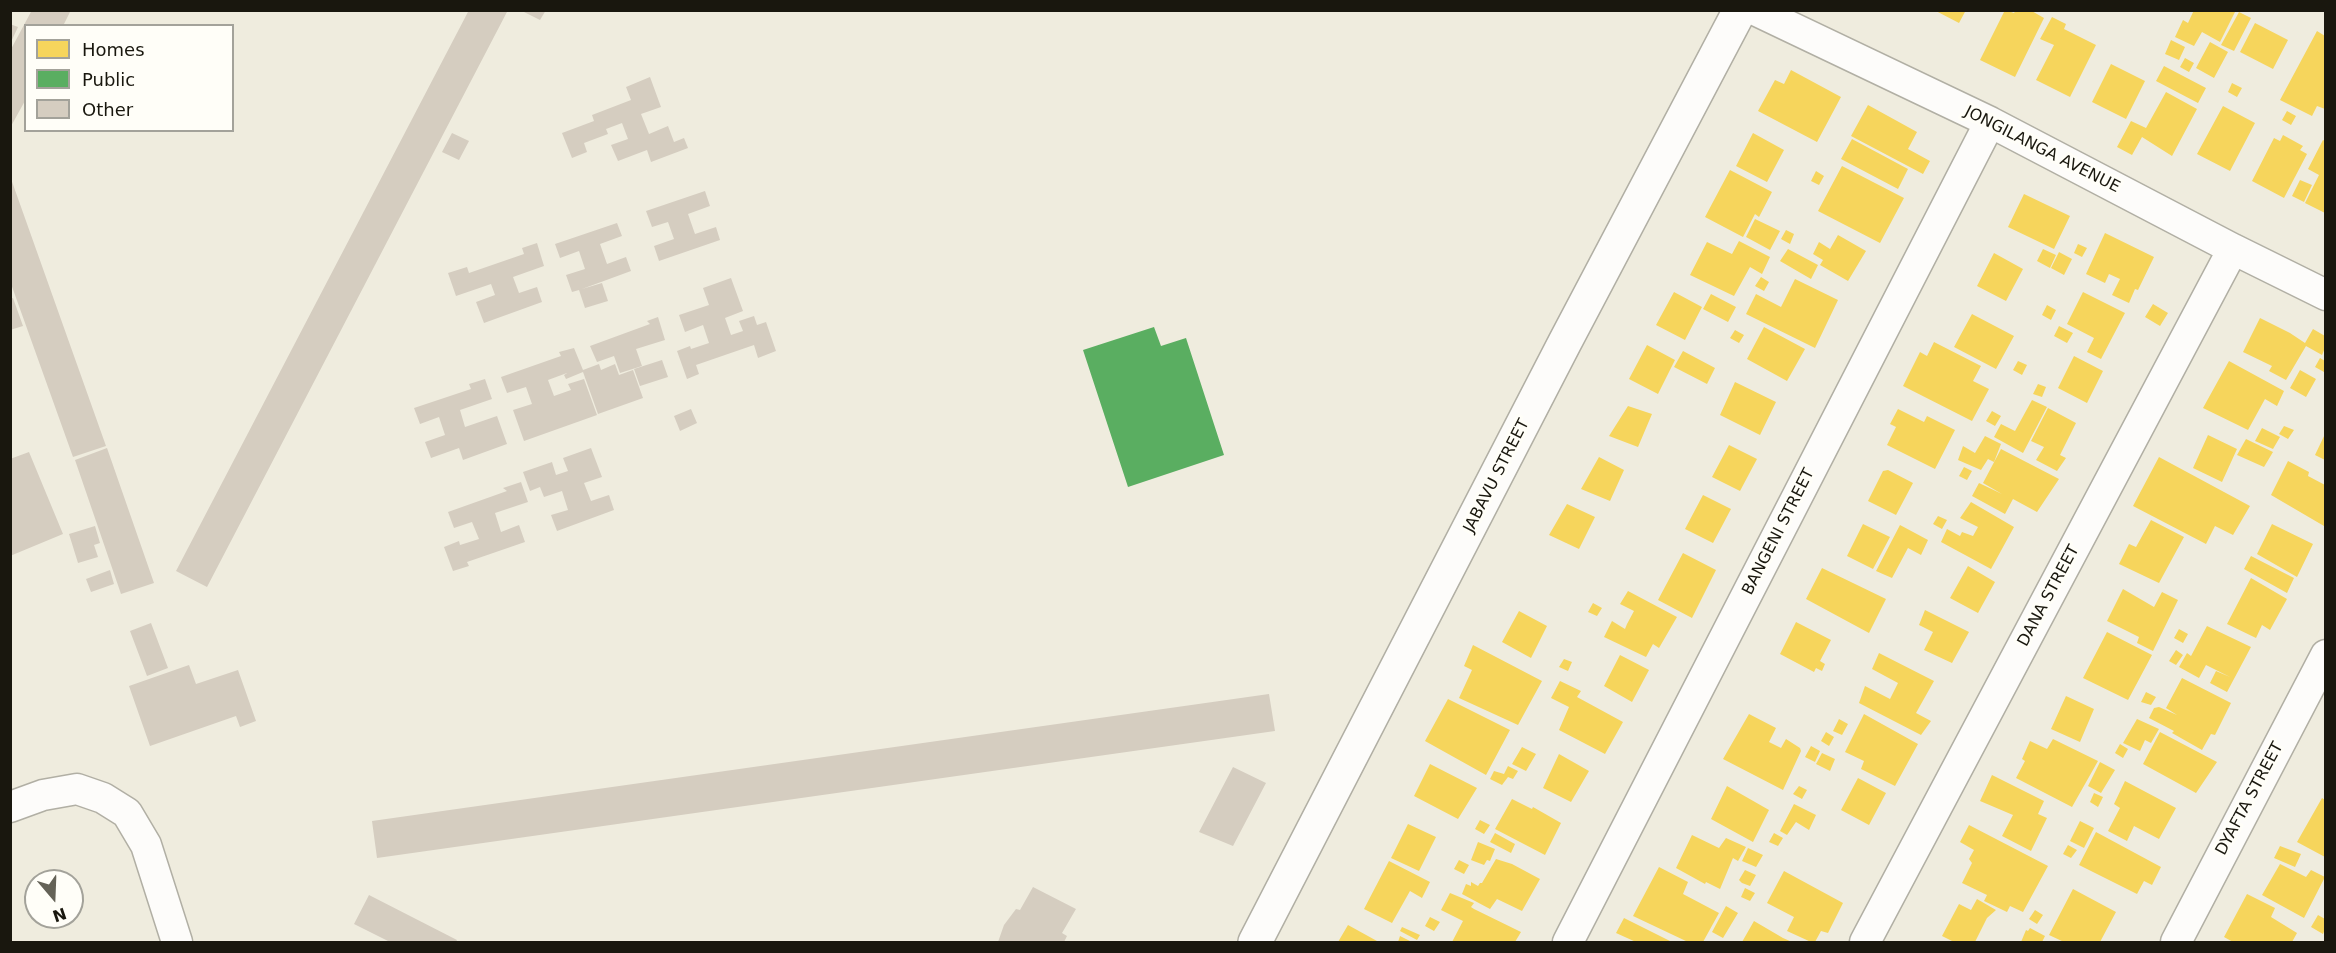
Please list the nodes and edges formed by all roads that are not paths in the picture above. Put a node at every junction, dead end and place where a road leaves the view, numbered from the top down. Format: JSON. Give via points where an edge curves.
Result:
{"nodes":[{"id":1,"x":1740,"y":10,"type":"edge"},
{"id":2,"x":1755,"y":10,"type":"edge"},
{"id":3,"x":1990,"y":122,"type":"junction"},
{"id":4,"x":2233,"y":249,"type":"junction"},
{"id":5,"x":2325,"y":295,"type":"edge"},
{"id":6,"x":2325,"y":656,"type":"edge"},
{"id":7,"x":10,"y":807,"type":"edge"},
{"id":8,"x":177,"y":942,"type":"edge"},
{"id":9,"x":1255,"y":942,"type":"edge"},
{"id":10,"x":1568,"y":942,"type":"edge"},
{"id":11,"x":1866,"y":942,"type":"edge"},
{"id":12,"x":2176,"y":942,"type":"edge"}],
"edges":[{"from":1,"to":9,"type":"street","name":"JABAVU STREET"},
{"from":2,"to":3,"type":"street","name":"JONGILANGA AVENUE"},
{"from":3,"to":4,"type":"street","name":"JONGILANGA AVENUE"},
{"from":3,"to":10,"type":"street","name":"BANGENI STREET"},
{"from":4,"to":5,"type":"street","name":"JONGILANGA AVENUE"},
{"from":4,"to":11,"type":"street","name":"DANA STREET"},
{"from":6,"to":12,"type":"street","name":"DYAFTA STREET"},
{"from":7,"to":8,"type":"street","via":[[43,795],[77,789],[104,798],[127,813],[146,845]]}]}
